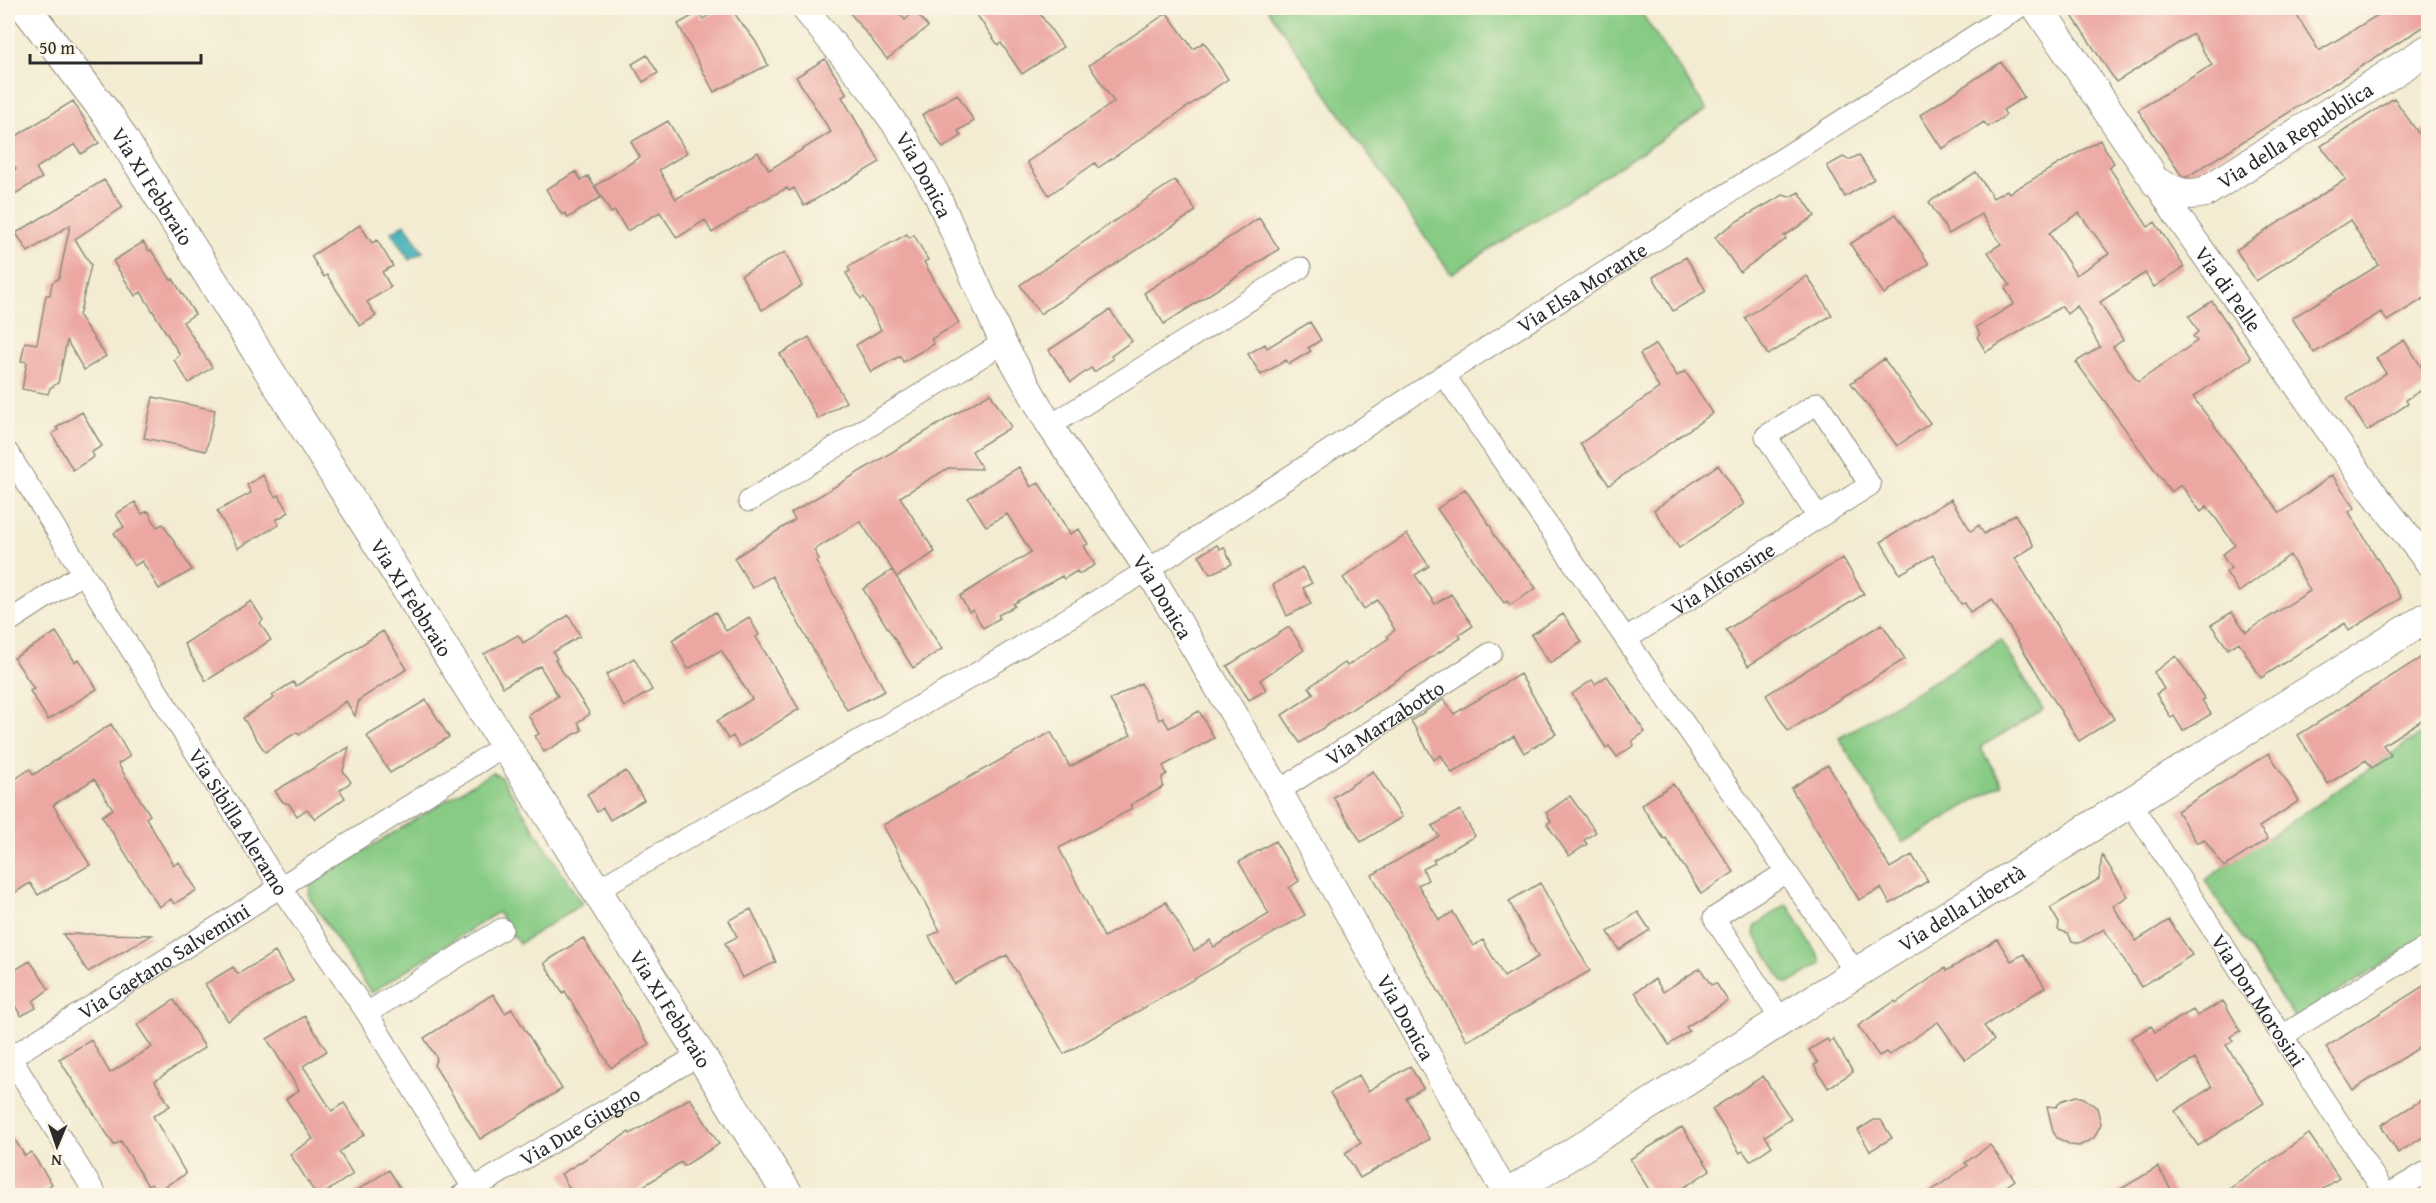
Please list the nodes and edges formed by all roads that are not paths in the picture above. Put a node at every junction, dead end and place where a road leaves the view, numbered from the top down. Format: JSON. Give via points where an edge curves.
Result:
{"nodes":[{"id":1,"x":26,"y":8,"type":"edge"},
{"id":2,"x":804,"y":8,"type":"edge"},
{"id":3,"x":2018,"y":8,"type":"edge"},
{"id":4,"x":2038,"y":8,"type":"edge"},
{"id":5,"x":2428,"y":50,"type":"edge"},
{"id":6,"x":2152,"y":177,"type":"junction"},
{"id":7,"x":1300,"y":268,"type":"dead end"},
{"id":8,"x":1003,"y":343,"type":"junction"},
{"id":9,"x":1444,"y":375,"type":"junction"},
{"id":10,"x":1050,"y":426,"type":"junction"},
{"id":11,"x":8,"y":453,"type":"edge"},
{"id":12,"x":749,"y":501,"type":"dead end"},
{"id":13,"x":1818,"y":517,"type":"junction"},
{"id":14,"x":2428,"y":562,"type":"edge"},
{"id":15,"x":1148,"y":570,"type":"junction"},
{"id":16,"x":83,"y":573,"type":"junction"},
{"id":17,"x":2425,"y":617,"type":"edge"},
{"id":18,"x":8,"y":622,"type":"edge"},
{"id":19,"x":1626,"y":639,"type":"junction"},
{"id":20,"x":1491,"y":653,"type":"dead end"},
{"id":21,"x":504,"y":746,"type":"junction"},
{"id":22,"x":1279,"y":791,"type":"junction"},
{"id":23,"x":2131,"y":804,"type":"junction"},
{"id":24,"x":1786,"y":872,"type":"junction"},
{"id":25,"x":280,"y":887,"type":"junction"},
{"id":26,"x":596,"y":890,"type":"junction"},
{"id":27,"x":502,"y":929,"type":"dead end"},
{"id":28,"x":2428,"y":946,"type":"edge"},
{"id":29,"x":1856,"y":973,"type":"junction"},
{"id":30,"x":367,"y":1013,"type":"junction"},
{"id":31,"x":1782,"y":1021,"type":"junction"},
{"id":32,"x":2282,"y":1036,"type":"junction"},
{"id":33,"x":699,"y":1054,"type":"junction"},
{"id":34,"x":9,"y":1058,"type":"edge"},
{"id":35,"x":2428,"y":1171,"type":"edge"},
{"id":36,"x":467,"y":1192,"type":"edge"},
{"id":37,"x":1506,"y":1195,"type":"edge"},
{"id":38,"x":2386,"y":1195,"type":"edge"},
{"id":39,"x":97,"y":1196,"type":"edge"},
{"id":40,"x":789,"y":1196,"type":"edge"}],
"edges":[{"from":1,"to":21,"type":"main road","name":"Via XI Febbraio","via":[[110,118]]},
{"from":2,"to":8,"type":"street","name":"Via Donica","via":[[906,140],[937,195]]},
{"from":3,"to":9,"type":"street","name":"Via Elsa Morante"},
{"from":4,"to":6,"type":"main road","name":"Via di Pelle"},
{"from":5,"to":6,"type":"main road","name":"Via della Repubblica","via":[[2205,192],[2189,196],[2177,193]]},
{"from":6,"to":14,"type":"street","name":"Via di Pelle","via":[[2368,487]]},
{"from":7,"to":10,"type":"street"},
{"from":8,"to":10,"type":"street","name":"Via Donica"},
{"from":8,"to":12,"type":"street"},
{"from":9,"to":15,"type":"street","name":"Via Elsa Morante"},
{"from":9,"to":19,"type":"street"},
{"from":10,"to":15,"type":"street","name":"Via Donica"},
{"from":11,"to":16,"type":"street","name":"Via Sibilla Aleramo"},
{"from":13,"to":13,"type":"street","name":"Via Alfonsine","via":[[1766,436],[1818,403],[1870,485]]},
{"from":13,"to":19,"type":"street","name":"Via Alfonsine"},
{"from":15,"to":22,"type":"street","name":"Via Donica"},
{"from":15,"to":26,"type":"street","name":"Via Elsa Morante","via":[[964,681]]},
{"from":16,"to":18,"type":"street"},
{"from":16,"to":25,"type":"street","name":"Via Sibilla Aleramo"},
{"from":17,"to":23,"type":"main road","name":"Via della Libertà"},
{"from":19,"to":24,"type":"street"},
{"from":20,"to":22,"type":"street","name":"Via Marzabotto"},
{"from":21,"to":25,"type":"street","name":"Via Gaetano Salvemini"},
{"from":21,"to":26,"type":"main road","name":"Via XI Febbraio"},
{"from":22,"to":37,"type":"street","name":"Via Donica"},
{"from":23,"to":29,"type":"main road","name":"Via della Libertà"},
{"from":23,"to":32,"type":"street","name":"Via Don Morosini"},
{"from":24,"to":29,"type":"street"},
{"from":24,"to":31,"type":"street","via":[[1714,918]]},
{"from":25,"to":30,"type":"street","name":"Via Sibilla Aleramo"},
{"from":25,"to":34,"type":"street","name":"Via Gaetano Salvemini"},
{"from":26,"to":33,"type":"main road","name":"Via XI Febbraio"},
{"from":27,"to":30,"type":"street"},
{"from":28,"to":32,"type":"street"},
{"from":29,"to":31,"type":"main road","name":"Via della Libertà"},
{"from":30,"to":36,"type":"street","name":"Via Sibilla Aleramo"},
{"from":31,"to":37,"type":"main road","name":"Via della Libertà"},
{"from":32,"to":38,"type":"street","name":"Via Don Morosini"},
{"from":33,"to":36,"type":"street","name":"Via Due Giugno"},
{"from":33,"to":40,"type":"main road","name":"Via XI Febbraio"},
{"from":34,"to":39,"type":"street"},
{"from":35,"to":38,"type":"street"}]}
